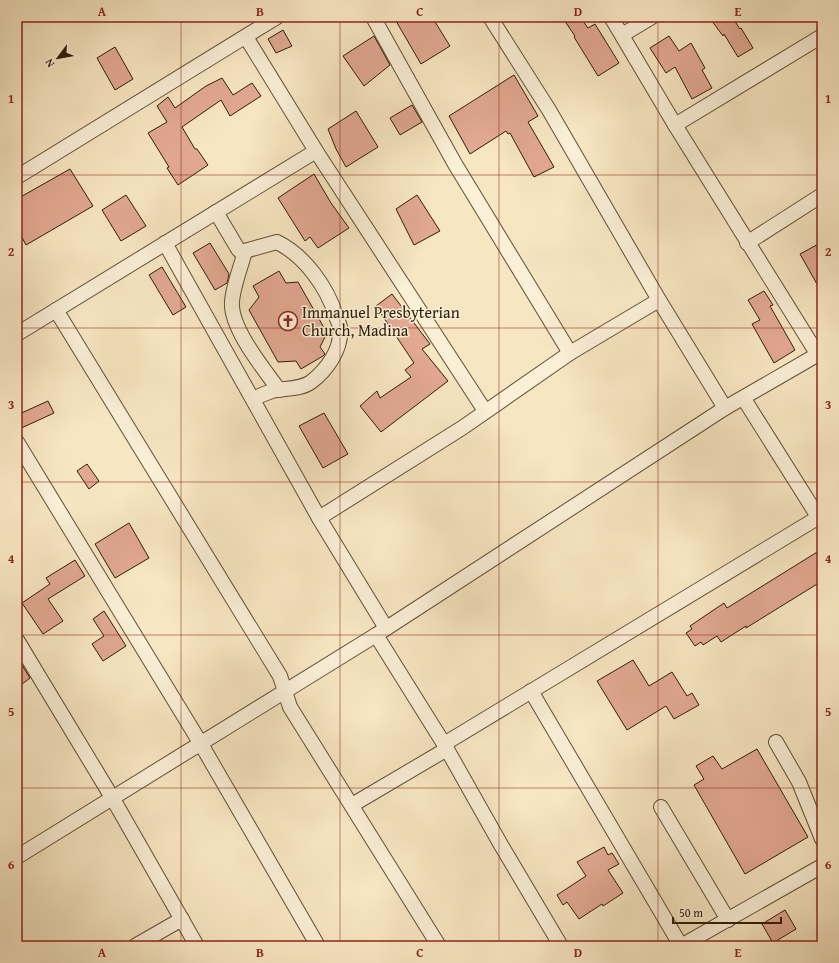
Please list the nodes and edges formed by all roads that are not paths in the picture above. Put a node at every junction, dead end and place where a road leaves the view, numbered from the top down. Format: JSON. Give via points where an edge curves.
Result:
{"nodes":[{"id":1,"x":277,"y":17,"type":"edge"},
{"id":2,"x":373,"y":17,"type":"edge"},
{"id":3,"x":490,"y":17,"type":"edge"},
{"id":4,"x":611,"y":17,"type":"edge"},
{"id":5,"x":652,"y":17,"type":"edge"},
{"id":6,"x":622,"y":35,"type":"junction"},
{"id":7,"x":822,"y":36,"type":"edge"},
{"id":8,"x":246,"y":37,"type":"junction"},
{"id":9,"x":675,"y":125,"type":"junction"},
{"id":10,"x":316,"y":151,"type":"junction"},
{"id":11,"x":17,"y":177,"type":"edge"},
{"id":12,"x":822,"y":195,"type":"edge"},
{"id":13,"x":216,"y":212,"type":"junction"},
{"id":14,"x":165,"y":243,"type":"junction"},
{"id":15,"x":747,"y":243,"type":"junction"},
{"id":16,"x":245,"y":251,"type":"junction"},
{"id":17,"x":659,"y":300,"type":"junction"},
{"id":18,"x":56,"y":310,"type":"junction"},
{"id":19,"x":17,"y":334,"type":"edge"},
{"id":20,"x":570,"y":353,"type":"junction"},
{"id":21,"x":820,"y":353,"type":"edge"},
{"id":22,"x":279,"y":390,"type":"junction"},
{"id":23,"x":253,"y":399,"type":"junction"},
{"id":24,"x":744,"y":399,"type":"junction"},
{"id":25,"x":725,"y":408,"type":"junction"},
{"id":26,"x":485,"y":412,"type":"junction"},
{"id":27,"x":17,"y":442,"type":"edge"},
{"id":28,"x":319,"y":518,"type":"junction"},
{"id":29,"x":820,"y":520,"type":"edge"},
{"id":30,"x":381,"y":632,"type":"junction"},
{"id":31,"x":17,"y":640,"type":"edge"},
{"id":32,"x":531,"y":691,"type":"junction"},
{"id":33,"x":284,"y":692,"type":"junction"},
{"id":34,"x":776,"y":742,"type":"dead end"},
{"id":35,"x":201,"y":744,"type":"junction"},
{"id":36,"x":446,"y":747,"type":"junction"},
{"id":37,"x":113,"y":799,"type":"junction"},
{"id":38,"x":352,"y":804,"type":"junction"},
{"id":39,"x":661,"y":807,"type":"dead end"},
{"id":40,"x":822,"y":839,"type":"edge"},
{"id":41,"x":17,"y":857,"type":"edge"},
{"id":42,"x":822,"y":866,"type":"edge"},
{"id":43,"x":182,"y":919,"type":"junction"},
{"id":44,"x":728,"y":920,"type":"junction"},
{"id":45,"x":135,"y":946,"type":"edge"},
{"id":46,"x":197,"y":946,"type":"edge"},
{"id":47,"x":318,"y":946,"type":"edge"},
{"id":48,"x":439,"y":946,"type":"edge"},
{"id":49,"x":561,"y":946,"type":"edge"},
{"id":50,"x":681,"y":946,"type":"edge"}],
"edges":[{"from":1,"to":8,"type":"street"},
{"from":2,"to":20,"type":"street","via":[[455,164]]},
{"from":3,"to":17,"type":"street","via":[[548,110]]},
{"from":4,"to":6,"type":"street"},
{"from":5,"to":6,"type":"street"},
{"from":6,"to":9,"type":"street"},
{"from":7,"to":9,"type":"street"},
{"from":8,"to":10,"type":"street"},
{"from":8,"to":11,"type":"street"},
{"from":9,"to":15,"type":"street"},
{"from":10,"to":13,"type":"street"},
{"from":10,"to":26,"type":"street"},
{"from":12,"to":15,"type":"street"},
{"from":13,"to":14,"type":"street"},
{"from":13,"to":16,"type":"street","via":[[238,249],[241,252]]},
{"from":14,"to":18,"type":"street"},
{"from":14,"to":23,"type":"street"},
{"from":15,"to":21,"type":"street"},
{"from":16,"to":22,"type":"street","via":[[232,310],[243,336]]},
{"from":16,"to":22,"type":"street","via":[[277,242],[285,246],[308,267],[320,283],[340,328],[331,362],[324,370],[309,384]]},
{"from":17,"to":20,"type":"street"},
{"from":17,"to":25,"type":"street"},
{"from":18,"to":19,"type":"street"},
{"from":18,"to":33,"type":"street","via":[[280,676]]},
{"from":20,"to":26,"type":"street"},
{"from":21,"to":24,"type":"street"},
{"from":22,"to":23,"type":"street"},
{"from":23,"to":28,"type":"street"},
{"from":24,"to":25,"type":"street"},
{"from":24,"to":29,"type":"street"},
{"from":25,"to":30,"type":"street"},
{"from":26,"to":28,"type":"street"},
{"from":27,"to":35,"type":"street"},
{"from":28,"to":30,"type":"street"},
{"from":29,"to":32,"type":"street"},
{"from":30,"to":33,"type":"street"},
{"from":30,"to":36,"type":"street"},
{"from":31,"to":37,"type":"street"},
{"from":32,"to":36,"type":"street"},
{"from":32,"to":50,"type":"street"},
{"from":33,"to":35,"type":"street"},
{"from":33,"to":38,"type":"street","via":[[290,706]]},
{"from":34,"to":40,"type":"street","via":[[799,782]]},
{"from":35,"to":37,"type":"street"},
{"from":35,"to":47,"type":"street"},
{"from":36,"to":38,"type":"street"},
{"from":36,"to":49,"type":"street"},
{"from":37,"to":41,"type":"street"},
{"from":37,"to":43,"type":"street"},
{"from":38,"to":48,"type":"street"},
{"from":39,"to":44,"type":"street"},
{"from":42,"to":44,"type":"street"},
{"from":43,"to":45,"type":"street"},
{"from":43,"to":46,"type":"street"},
{"from":44,"to":50,"type":"street"}]}
